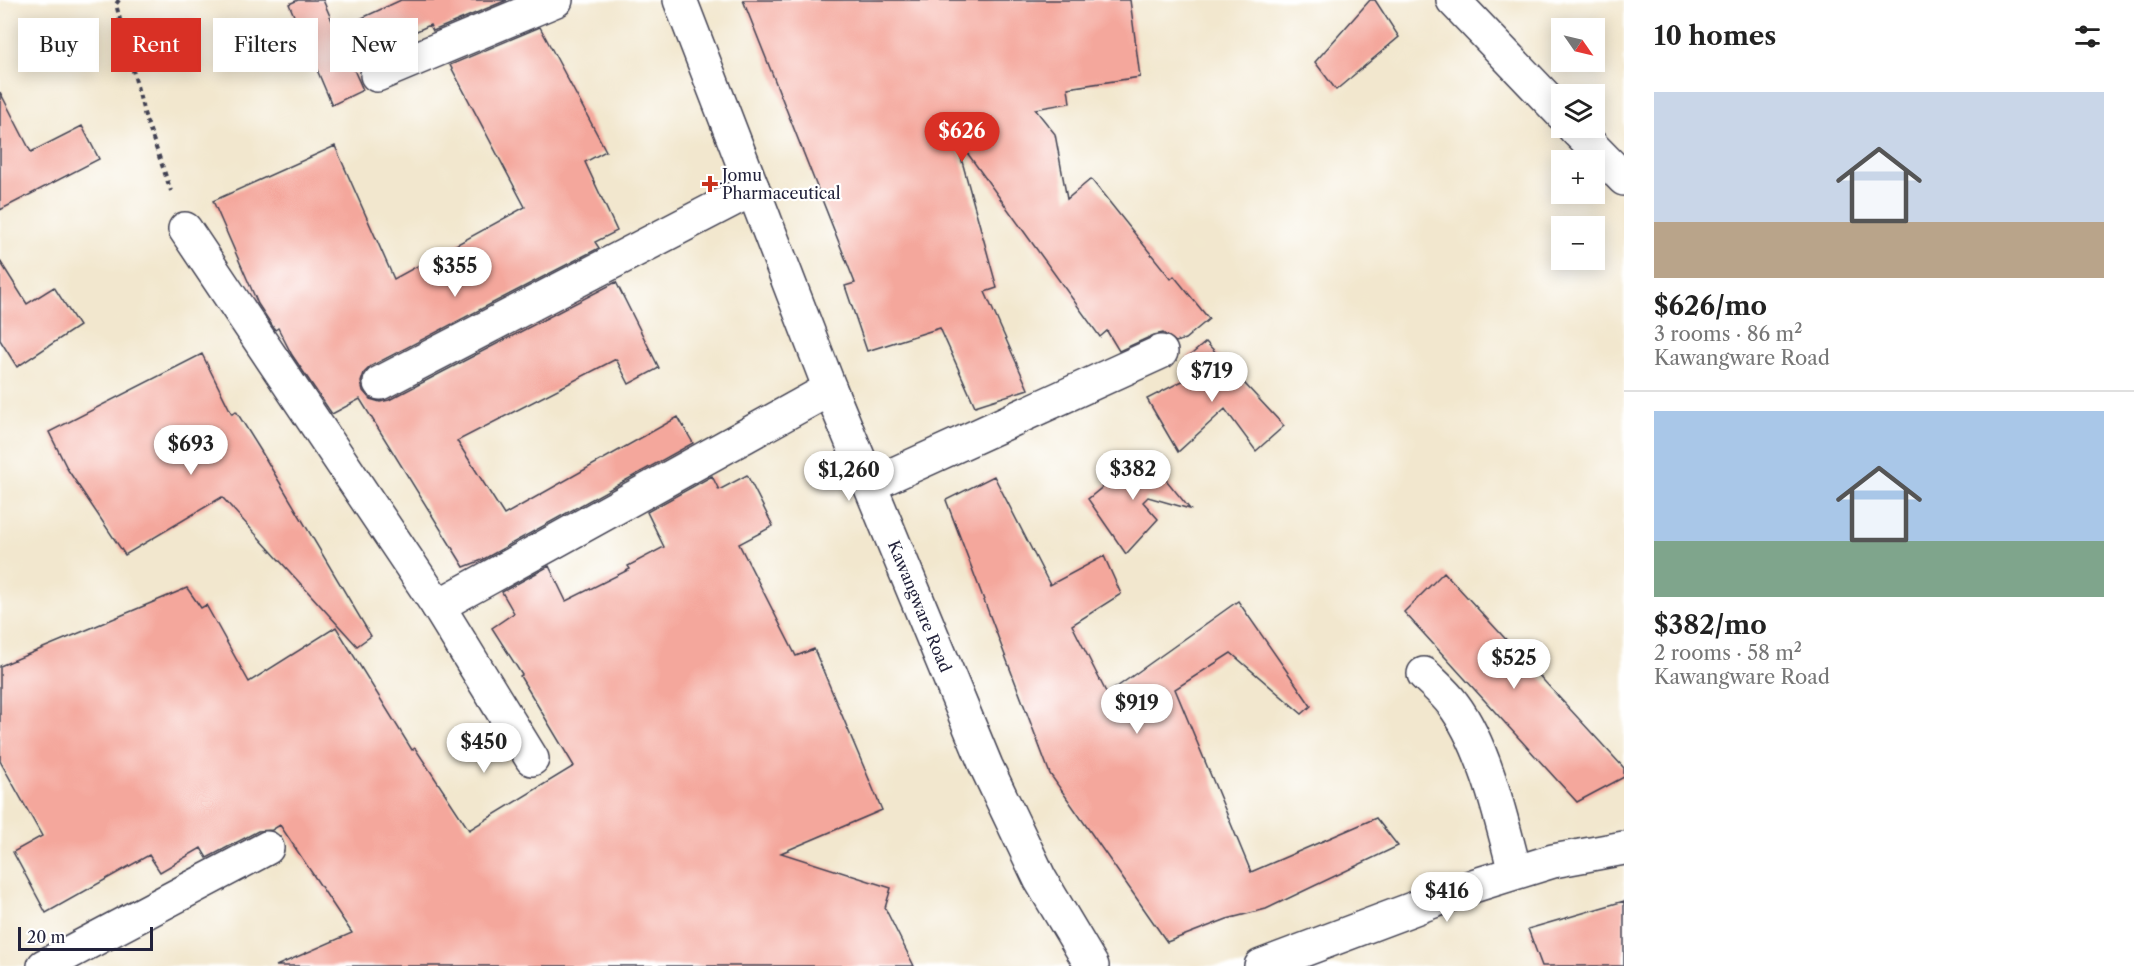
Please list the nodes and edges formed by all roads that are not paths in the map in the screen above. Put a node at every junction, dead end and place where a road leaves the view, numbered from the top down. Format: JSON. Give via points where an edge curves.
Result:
{"nodes":[{"id":1,"x":556,"y":0,"type":"edge"},
{"id":2,"x":680,"y":0,"type":"edge"},
{"id":3,"x":1467,"y":5,"type":"edge"},
{"id":4,"x":377,"y":75,"type":"dead end"},
{"id":5,"x":1551,"y":101,"type":"edge"},
{"id":6,"x":1584,"y":138,"type":"edge"},
{"id":7,"x":1624,"y":180,"type":"edge"},
{"id":8,"x":753,"y":189,"type":"junction"},
{"id":9,"x":184,"y":229,"type":"road end"},
{"id":10,"x":1161,"y":352,"type":"dead end"},
{"id":11,"x":380,"y":383,"type":"dead end"},
{"id":12,"x":830,"y":389,"type":"junction"},
{"id":13,"x":870,"y":485,"type":"junction"},
{"id":14,"x":438,"y":606,"type":"junction"},
{"id":15,"x":1424,"y":674,"type":"dead end"},
{"id":16,"x":532,"y":759,"type":"dead end"},
{"id":17,"x":267,"y":848,"type":"dead end"},
{"id":18,"x":1624,"y":848,"type":"edge"},
{"id":19,"x":1515,"y":872,"type":"junction"},
{"id":20,"x":44,"y":966,"type":"edge"},
{"id":21,"x":1092,"y":966,"type":"edge"},
{"id":22,"x":1261,"y":966,"type":"edge"}],
"edges":[{"from":1,"to":4,"type":"street"},
{"from":2,"to":8,"type":"street","name":"Kawangware Road"},
{"from":3,"to":5,"type":"street"},
{"from":6,"to":7,"type":"street"},
{"from":8,"to":11,"type":"street"},
{"from":8,"to":12,"type":"street","name":"Kawangware Road"},
{"from":9,"to":14,"type":"street"},
{"from":10,"to":13,"type":"street"},
{"from":12,"to":13,"type":"street","name":"Kawangware Road"},
{"from":12,"to":14,"type":"street"},
{"from":13,"to":21,"type":"street","name":"Kawangware Road","via":[[986,766],[1040,879]]},
{"from":14,"to":16,"type":"street"},
{"from":15,"to":19,"type":"street","via":[[1454,705],[1472,739],[1495,792]]},
{"from":17,"to":20,"type":"street"},
{"from":18,"to":19,"type":"street"},
{"from":19,"to":22,"type":"street"}]}
